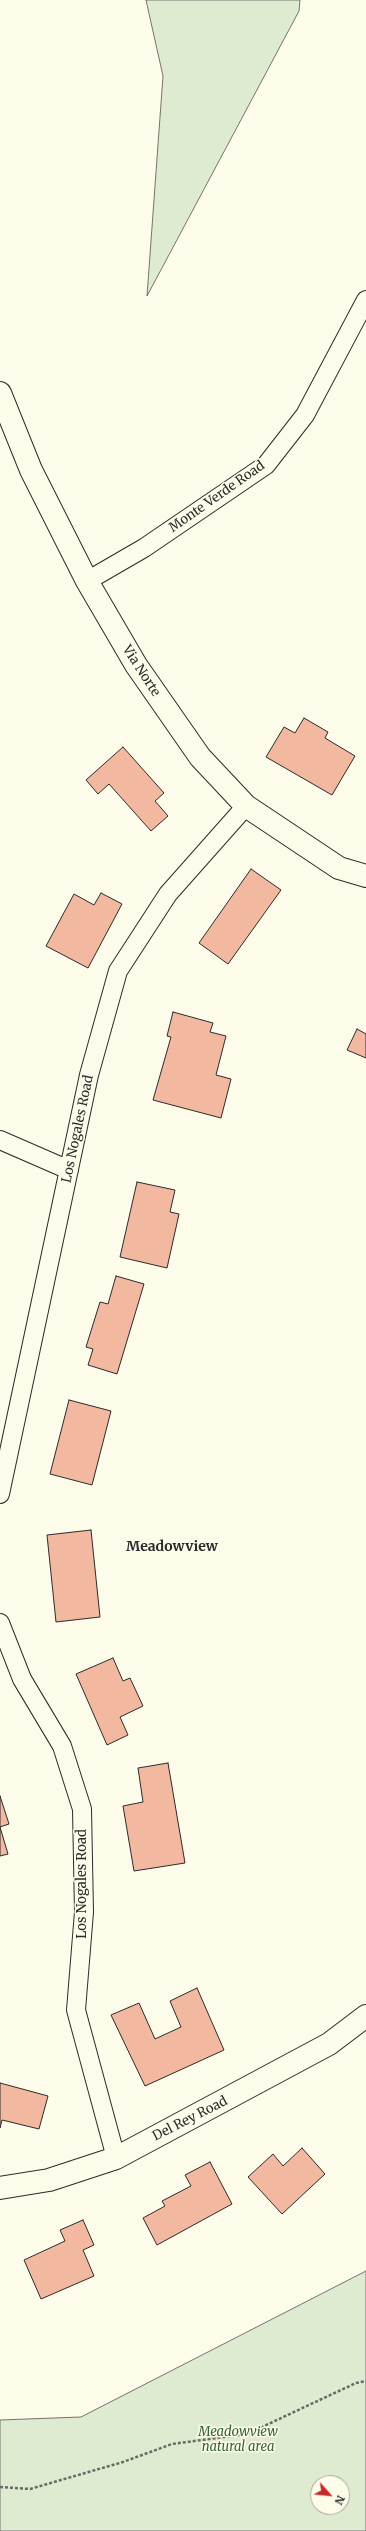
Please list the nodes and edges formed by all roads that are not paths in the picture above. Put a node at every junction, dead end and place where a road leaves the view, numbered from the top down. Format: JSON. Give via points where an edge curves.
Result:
{"nodes":[{"id":1,"x":366,"y":300,"type":"edge"},
{"id":2,"x":0,"y":393,"type":"edge"},
{"id":3,"x":87,"y":581,"type":"junction"},
{"id":4,"x":246,"y":806,"type":"junction"},
{"id":5,"x":366,"y":876,"type":"edge"},
{"id":6,"x":0,"y":1140,"type":"edge"},
{"id":7,"x":69,"y":1170,"type":"junction"},
{"id":8,"x":0,"y":1494,"type":"edge"},
{"id":9,"x":0,"y":1623,"type":"edge"},
{"id":10,"x":366,"y":2016,"type":"edge"},
{"id":11,"x":116,"y":2158,"type":"junction"},
{"id":12,"x":0,"y":2188,"type":"edge"}],
"edges":[{"from":1,"to":3,"type":"street","name":"Monte Verde Road","via":[[305,416],[266,465],[144,548]]},
{"from":2,"to":3,"type":"street","name":"Via Norte","via":[[31,470]]},
{"from":3,"to":4,"type":"street","name":"Via Norte","via":[[136,665],[200,757]]},
{"from":4,"to":5,"type":"street","name":"Via Norte","via":[[339,868]]},
{"from":4,"to":7,"type":"street","name":"Los Nogales Road","via":[[168,894],[118,971],[89,1075]]},
{"from":6,"to":7,"type":"street"},
{"from":7,"to":8,"type":"street","name":"Los Nogales Road"},
{"from":9,"to":11,"type":"street","name":"Los Nogales Road","via":[[22,1679],[62,1746],[82,1809],[84,1912],[76,2010]]},
{"from":10,"to":11,"type":"street","name":"Del Rey Road","via":[[329,2044]]},
{"from":11,"to":12,"type":"street","name":"Del Rey Road","via":[[49,2180]]}]}
